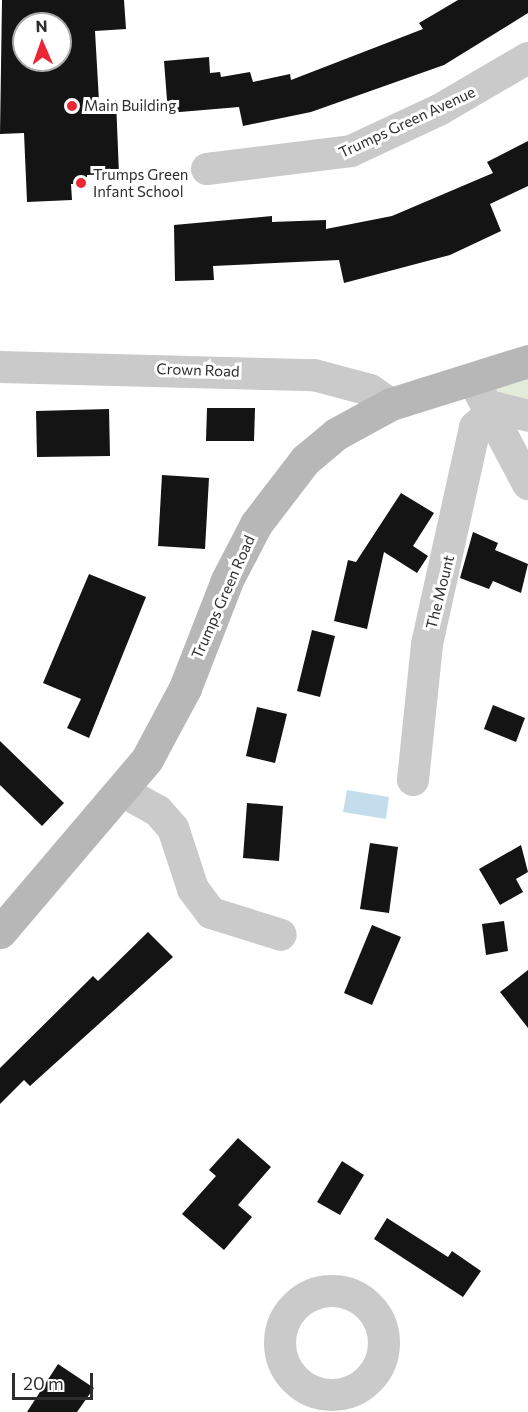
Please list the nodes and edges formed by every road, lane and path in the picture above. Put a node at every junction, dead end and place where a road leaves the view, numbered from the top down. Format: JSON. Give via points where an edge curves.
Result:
{"nodes":[{"id":1,"x":528,"y":58,"type":"edge"},
{"id":2,"x":207,"y":169,"type":"dead end"},
{"id":3,"x":528,"y":361,"type":"edge"},
{"id":4,"x":0,"y":367,"type":"edge"},
{"id":5,"x":471,"y":377,"type":"junction"},
{"id":6,"x":391,"y":404,"type":"junction"},
{"id":7,"x":490,"y":410,"type":"junction"},
{"id":8,"x":528,"y":416,"type":"edge"},
{"id":9,"x":528,"y":484,"type":"edge"},
{"id":10,"x":413,"y":780,"type":"dead end"},
{"id":11,"x":122,"y":791,"type":"junction"},
{"id":12,"x":0,"y":932,"type":"edge"},
{"id":13,"x":282,"y":935,"type":"dead end"}],
"edges":[{"from":1,"to":2,"type":"street","name":"Trumps Green Avenue","via":[[439,110],[351,151]]},
{"from":3,"to":5,"type":"street","name":"Trumps Green Road"},
{"from":4,"to":6,"type":"street","name":"Crown Road","via":[[314,375],[370,390]]},
{"from":5,"to":6,"type":"street","name":"Trumps Green Road"},
{"from":5,"to":7,"type":"street"},
{"from":6,"to":11,"type":"street","name":"Trumps Green Road","via":[[336,434],[305,460],[256,524],[168,723]]},
{"from":7,"to":8,"type":"street"},
{"from":7,"to":9,"type":"street"},
{"from":7,"to":10,"type":"street","name":"The Mount","via":[[475,427],[427,644]]},
{"from":11,"to":12,"type":"street","name":"Trumps Green Road"},
{"from":11,"to":13,"type":"street","via":[[158,812],[173,828],[193,889],[211,913]]}]}
